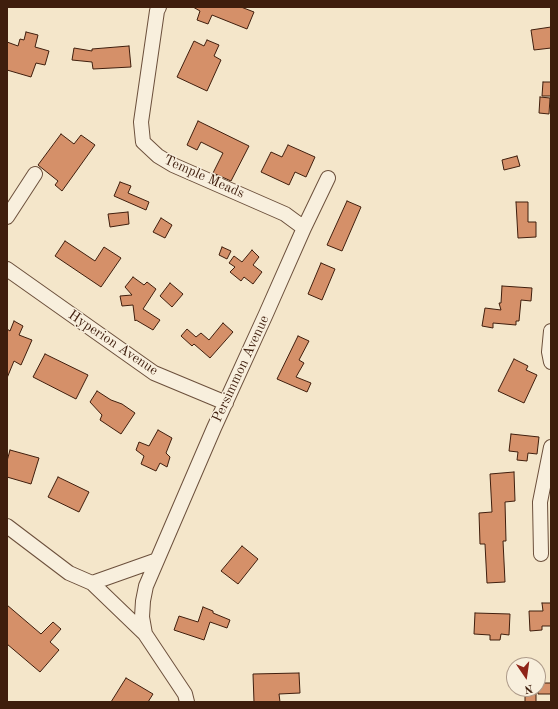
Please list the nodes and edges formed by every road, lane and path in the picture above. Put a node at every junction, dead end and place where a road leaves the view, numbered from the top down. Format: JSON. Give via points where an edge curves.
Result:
{"nodes":[{"id":1,"x":159,"y":7,"type":"edge"},
{"id":2,"x":35,"y":174,"type":"dead end"},
{"id":3,"x":328,"y":178,"type":"dead end"},
{"id":4,"x":7,"y":217,"type":"edge"},
{"id":5,"x":304,"y":228,"type":"junction"},
{"id":6,"x":7,"y":269,"type":"edge"},
{"id":7,"x":551,"y":331,"type":"edge"},
{"id":8,"x":551,"y":362,"type":"edge"},
{"id":9,"x":226,"y":403,"type":"junction"},
{"id":10,"x":551,"y":447,"type":"edge"},
{"id":11,"x":7,"y":526,"type":"edge"},
{"id":12,"x":541,"y":554,"type":"dead end"},
{"id":13,"x":157,"y":560,"type":"junction"},
{"id":14,"x":92,"y":583,"type":"junction"},
{"id":15,"x":145,"y":634,"type":"junction"},
{"id":16,"x":187,"y":702,"type":"edge"}],
"edges":[{"from":1,"to":5,"type":"street","name":"Temple Meads","via":[[141,122],[143,142],[173,165],[285,214]]},
{"from":2,"to":4,"type":"street"},
{"from":3,"to":5,"type":"street","name":"Persimmon Avenue"},
{"from":5,"to":9,"type":"street","name":"Persimmon Avenue"},
{"from":6,"to":9,"type":"street","name":"Hyperion Avenue","via":[[154,373]]},
{"from":7,"to":8,"type":"street"},
{"from":9,"to":13,"type":"street","name":"Persimmon Avenue"},
{"from":10,"to":12,"type":"street","via":[[540,502]]},
{"from":11,"to":14,"type":"street","via":[[69,573]]},
{"from":13,"to":14,"type":"street"},
{"from":13,"to":15,"type":"street","name":"Persimmon Avenue","via":[[142,601]]},
{"from":14,"to":15,"type":"street"},
{"from":15,"to":16,"type":"street","via":[[185,694]]}]}
